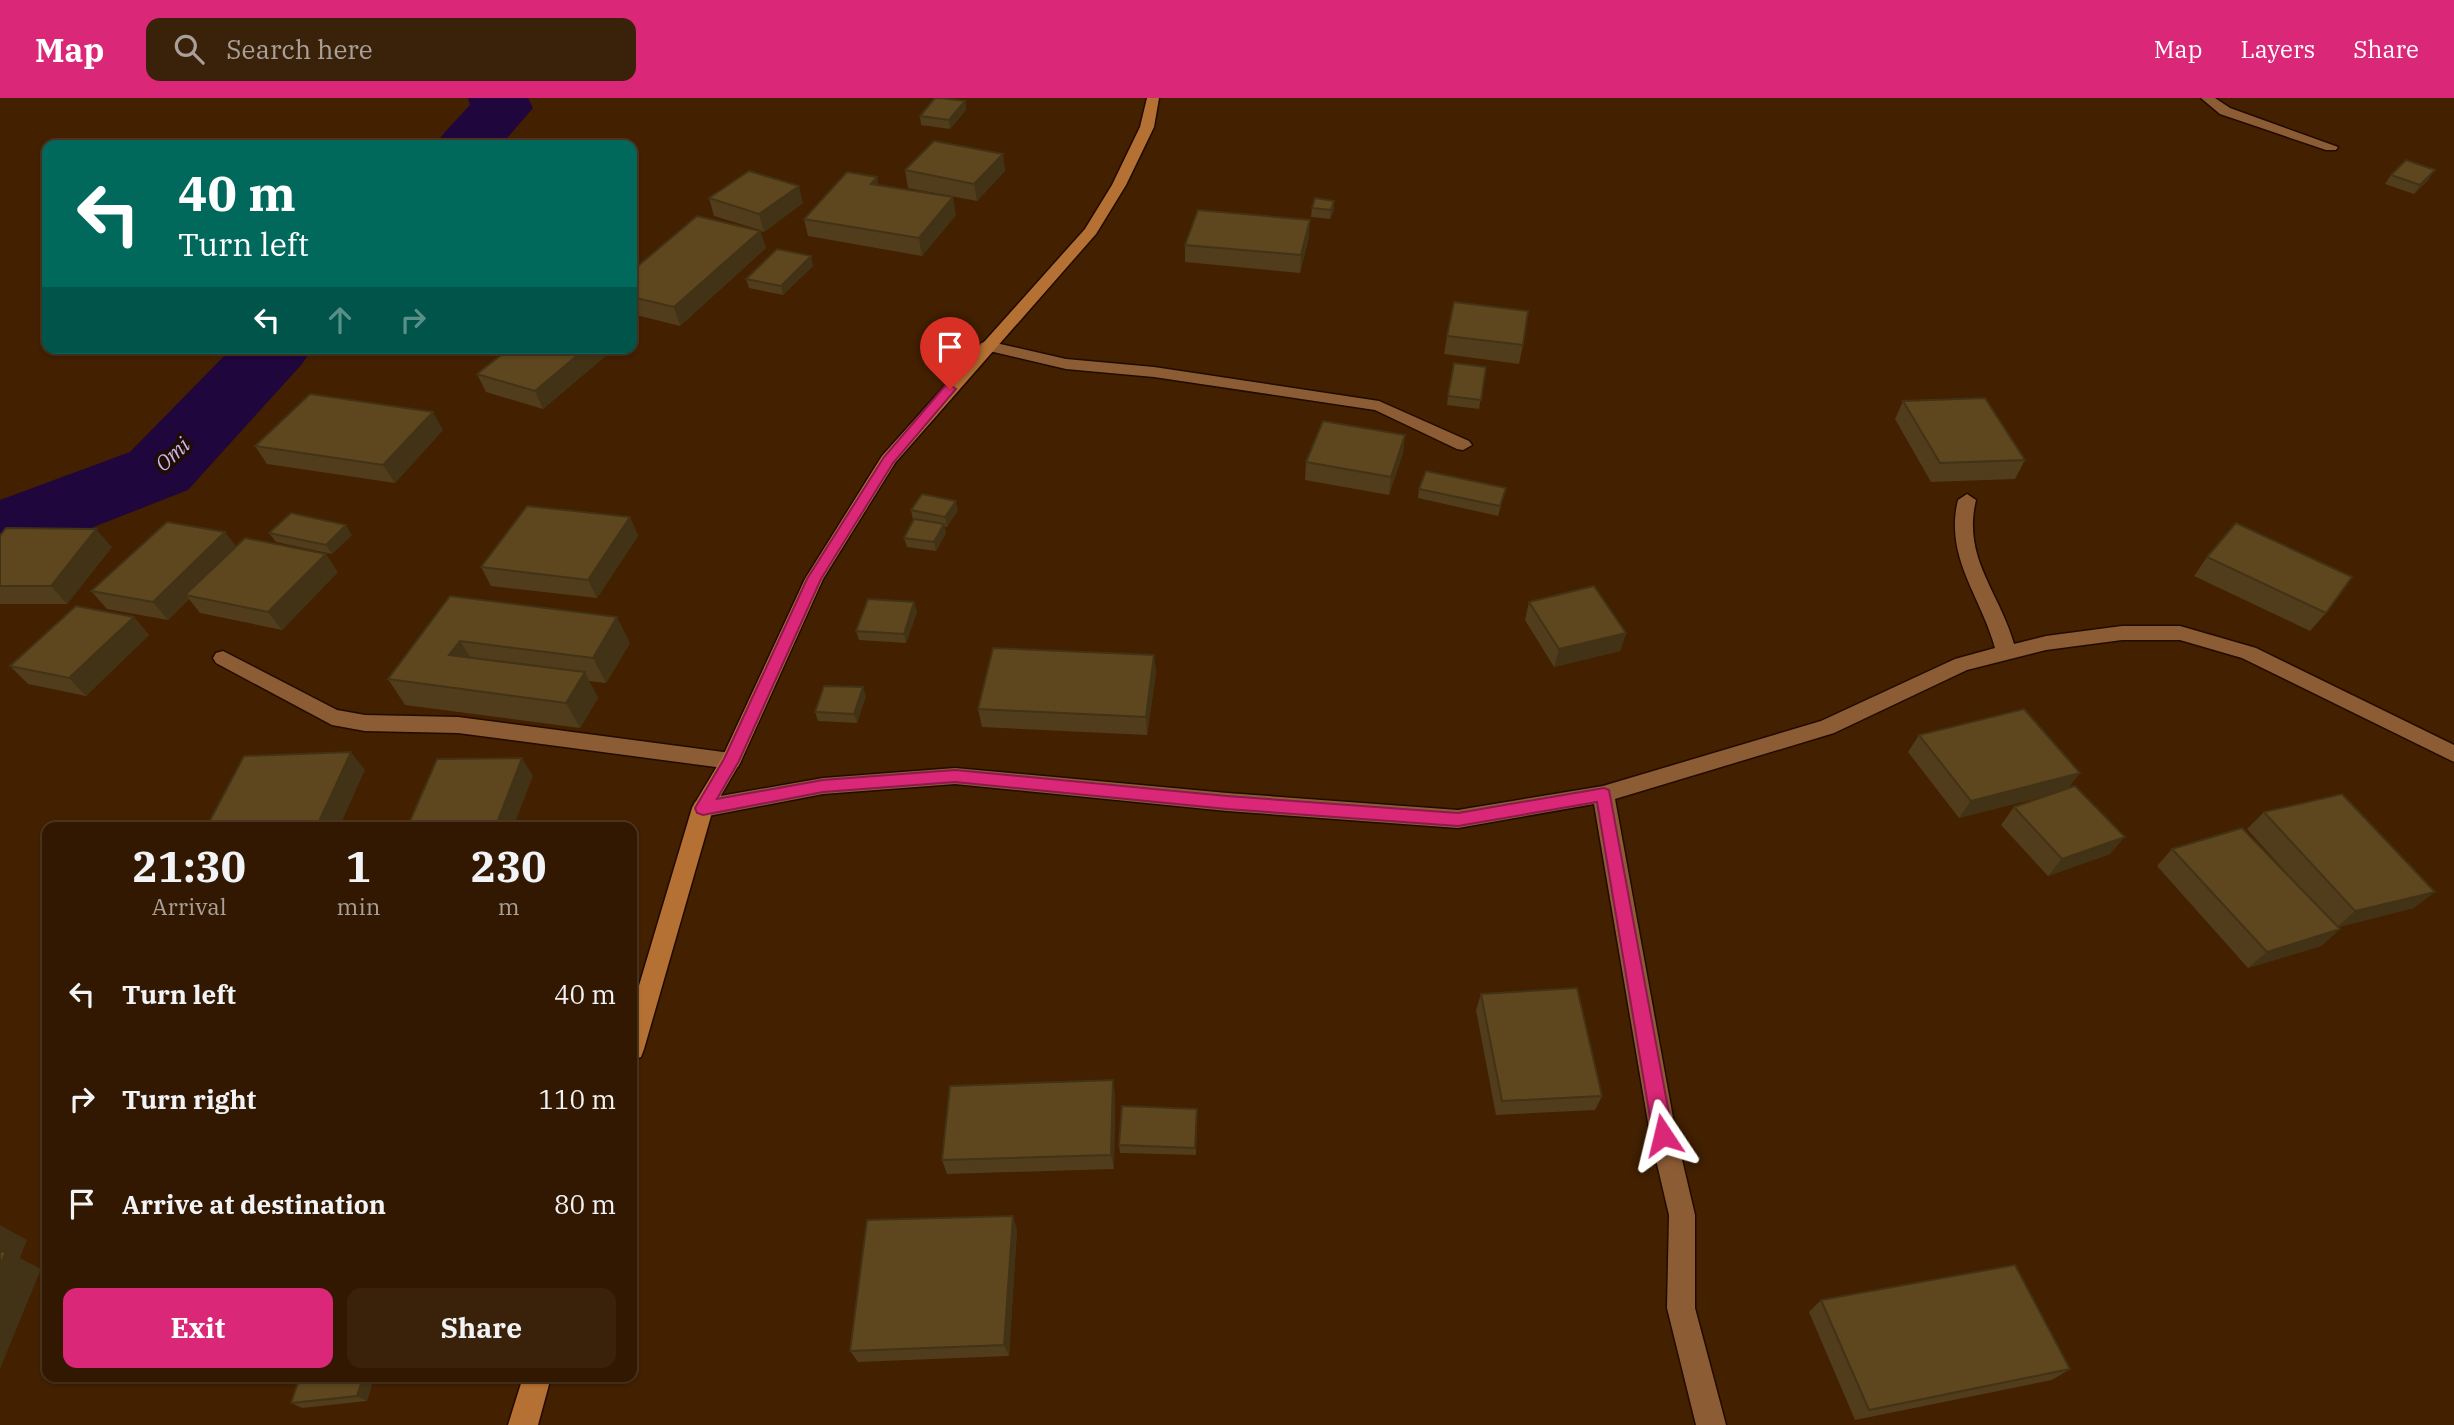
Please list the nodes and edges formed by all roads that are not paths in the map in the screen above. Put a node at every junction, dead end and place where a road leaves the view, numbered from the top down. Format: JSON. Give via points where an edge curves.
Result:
{"nodes":[{"id":1,"x":1153,"y":98,"type":"edge"},
{"id":2,"x":2207,"y":98,"type":"edge"},
{"id":3,"x":2331,"y":146,"type":"dead end"},
{"id":4,"x":987,"y":346,"type":"junction"},
{"id":5,"x":1463,"y":445,"type":"dead end"},
{"id":6,"x":1967,"y":500,"type":"dead end"},
{"id":7,"x":2006,"y":651,"type":"junction"},
{"id":8,"x":223,"y":658,"type":"dead end"},
{"id":9,"x":2454,"y":754,"type":"edge"},
{"id":10,"x":731,"y":761,"type":"junction"},
{"id":11,"x":1604,"y":794,"type":"junction"},
{"id":12,"x":703,"y":808,"type":"junction"},
{"id":13,"x":637,"y":1032,"type":"edge"},
{"id":14,"x":536,"y":1382,"type":"edge"},
{"id":15,"x":523,"y":1425,"type":"edge"},
{"id":16,"x":1711,"y":1425,"type":"edge"}],
"edges":[{"from":1,"to":4,"type":"main road","via":[[1141,139],[1091,231]]},
{"from":2,"to":3,"type":"street","via":[[2225,111]]},
{"from":4,"to":5,"type":"street","via":[[1066,364],[1154,372],[1379,406]]},
{"from":4,"to":10,"type":"main road","via":[[888,460],[814,579]]},
{"from":6,"to":7,"type":"street","via":[[1962,513],[1964,554],[1995,615]]},
{"from":7,"to":9,"type":"street","via":[[2122,633],[2180,633],[2249,653]]},
{"from":7,"to":11,"type":"street","via":[[1962,664],[1827,727]]},
{"from":8,"to":10,"type":"street","via":[[332,717],[365,723],[458,725]]},
{"from":10,"to":12,"type":"main road"},
{"from":11,"to":12,"type":"street","via":[[1458,820],[955,776],[823,786]]},
{"from":11,"to":16,"type":"street","via":[[1663,1135],[1682,1215],[1681,1308]]},
{"from":12,"to":13,"type":"main road"},
{"from":14,"to":15,"type":"main road"}]}
